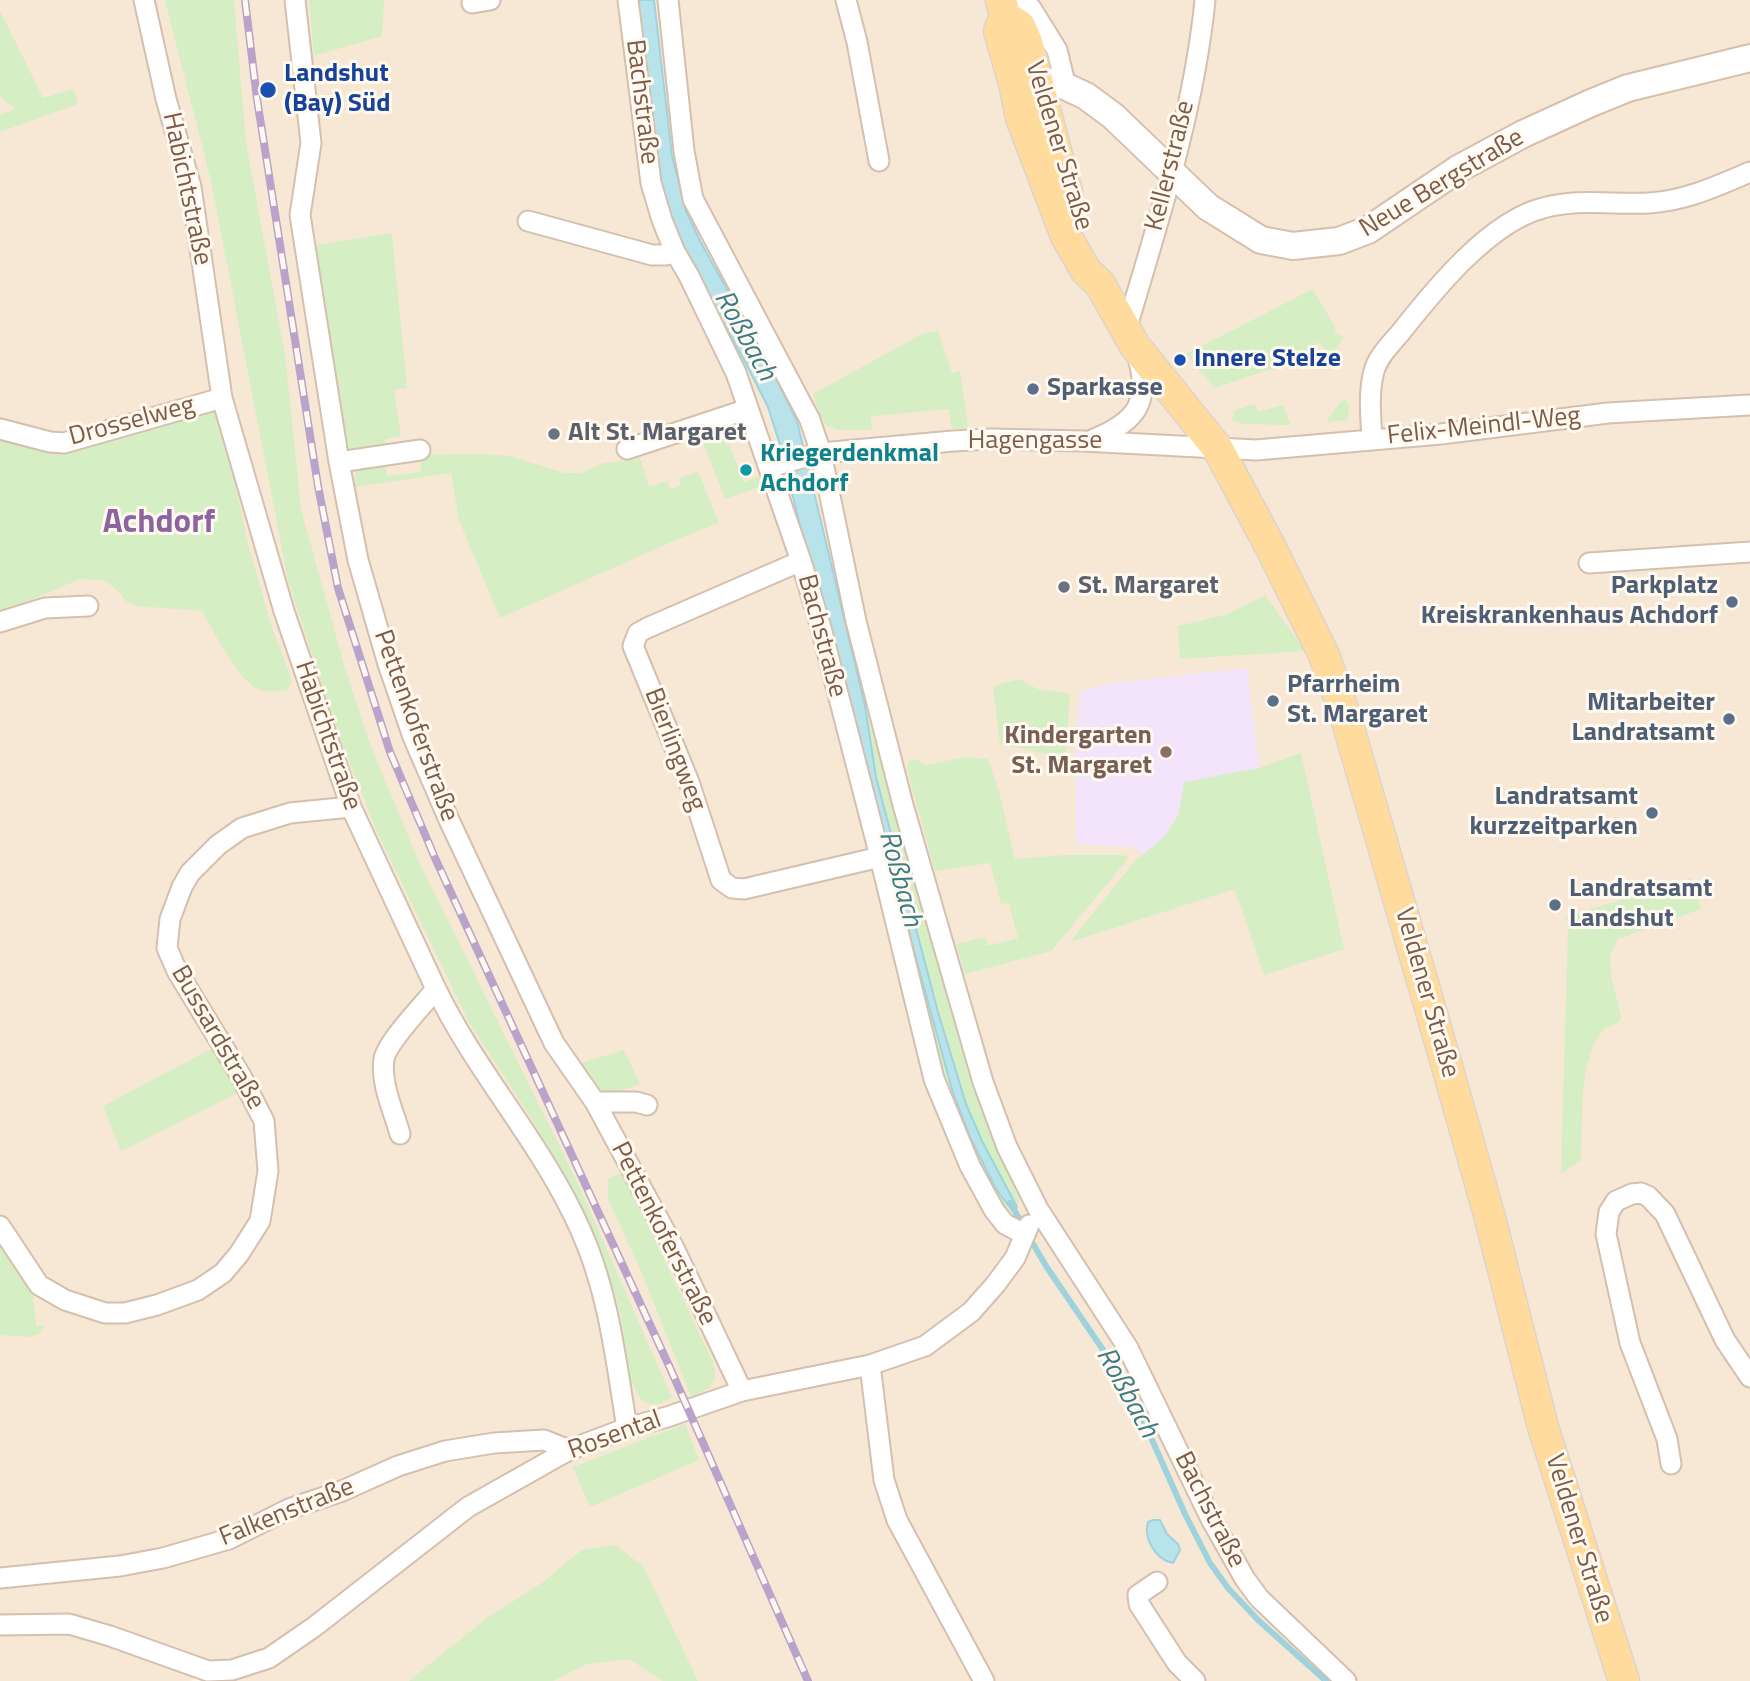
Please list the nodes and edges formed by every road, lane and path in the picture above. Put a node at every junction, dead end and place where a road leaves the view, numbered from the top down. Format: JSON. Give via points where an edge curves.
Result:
{"nodes":[{"id":1,"x":144,"y":0,"type":"edge"},
{"id":2,"x":295,"y":0,"type":"edge"},
{"id":3,"x":628,"y":0,"type":"edge"},
{"id":4,"x":668,"y":0,"type":"edge"},
{"id":5,"x":846,"y":0,"type":"edge"},
{"id":6,"x":1205,"y":0,"type":"edge"},
{"id":7,"x":1010,"y":5,"type":"edge"},
{"id":8,"x":1750,"y":58,"type":"edge"},
{"id":9,"x":1039,"y":84,"type":"junction"},
{"id":10,"x":880,"y":161,"type":"dead end"},
{"id":11,"x":1750,"y":172,"type":"edge"},
{"id":12,"x":1172,"y":173,"type":"junction"},
{"id":13,"x":528,"y":221,"type":"dead end"},
{"id":14,"x":675,"y":252,"type":"junction"},
{"id":15,"x":1131,"y":338,"type":"junction"},
{"id":16,"x":222,"y":398,"type":"junction"},
{"id":17,"x":1750,"y":405,"type":"edge"},
{"id":18,"x":748,"y":409,"type":"junction"},
{"id":19,"x":0,"y":429,"type":"edge"},
{"id":20,"x":1372,"y":440,"type":"junction"},
{"id":21,"x":1089,"y":441,"type":"junction"},
{"id":22,"x":626,"y":449,"type":"dead end"},
{"id":23,"x":1218,"y":449,"type":"junction"},
{"id":24,"x":420,"y":450,"type":"dead end"},
{"id":25,"x":813,"y":455,"type":"junction"},
{"id":26,"x":339,"y":463,"type":"junction"},
{"id":27,"x":777,"y":465,"type":"junction"},
{"id":28,"x":1750,"y":552,"type":"edge"},
{"id":29,"x":800,"y":561,"type":"junction"},
{"id":30,"x":1589,"y":563,"type":"dead end"},
{"id":31,"x":88,"y":606,"type":"dead end"},
{"id":32,"x":0,"y":622,"type":"edge"},
{"id":33,"x":351,"y":807,"type":"junction"},
{"id":34,"x":880,"y":857,"type":"junction"},
{"id":35,"x":436,"y":989,"type":"junction"},
{"id":36,"x":594,"y":1102,"type":"junction"},
{"id":37,"x":647,"y":1105,"type":"dead end"},
{"id":38,"x":400,"y":1134,"type":"dead end"},
{"id":39,"x":0,"y":1226,"type":"edge"},
{"id":40,"x":1026,"y":1226,"type":"junction"},
{"id":41,"x":870,"y":1365,"type":"junction"},
{"id":42,"x":1750,"y":1377,"type":"edge"},
{"id":43,"x":742,"y":1391,"type":"junction"},
{"id":44,"x":627,"y":1428,"type":"junction"},
{"id":45,"x":569,"y":1450,"type":"junction"},
{"id":46,"x":1671,"y":1464,"type":"dead end"},
{"id":47,"x":0,"y":1578,"type":"edge"},
{"id":48,"x":1157,"y":1582,"type":"dead end"},
{"id":49,"x":0,"y":1625,"type":"edge"},
{"id":50,"x":1181,"y":1672,"type":"edge"},
{"id":51,"x":984,"y":1681,"type":"edge"},
{"id":52,"x":1195,"y":1681,"type":"edge"},
{"id":53,"x":1346,"y":1681,"type":"edge"},
{"id":54,"x":1624,"y":1681,"type":"edge"}],
"edges":[{"from":1,"to":16,"type":"street","name":"Habichtstraße","via":[[191,187]]},
{"from":2,"to":26,"type":"street","name":"Pettenkoferstraße","via":[[311,143],[300,215]]},
{"from":3,"to":14,"type":"street","name":"Bachstraße","via":[[651,183]]},
{"from":4,"to":25,"type":"street","name":"Bachstraße","via":[[693,199],[810,420]]},
{"from":5,"to":10,"type":"street"},
{"from":6,"to":12,"type":"street","name":"Kellerstraße"},
{"from":7,"to":9,"type":"main road","name":"Veldener Straße"},
{"from":8,"to":12,"type":"street","name":"Neue Bergstraße","via":[[1628,88],[1591,103],[1458,169],[1368,230],[1339,241],[1293,246],[1261,240],[1208,207]]},
{"from":9,"to":12,"type":"street","name":"Neue Bergstraße","via":[[1086,96]]},
{"from":9,"to":15,"type":"main road","name":"Veldener Straße","via":[[1070,201],[1098,267],[1100,284]]},
{"from":11,"to":20,"type":"street","via":[[1680,199],[1581,201],[1539,208],[1513,221],[1430,295],[1382,355],[1374,369]]},
{"from":12,"to":15,"type":"street","name":"Kellerstraße"},
{"from":13,"to":14,"type":"street","via":[[652,254]]},
{"from":14,"to":18,"type":"street","name":"Bachstraße","via":[[736,373]]},
{"from":15,"to":21,"type":"street","name":"Veldener Straße","via":[[1142,371],[1139,402],[1125,424]]},
{"from":15,"to":23,"type":"main road","name":"Veldener Straße"},
{"from":16,"to":19,"type":"street","name":"Drosselweg","via":[[64,443]]},
{"from":16,"to":33,"type":"street","name":"Habichtstraße","via":[[284,611]]},
{"from":17,"to":20,"type":"street","name":"Felix-Meindl-Weg","via":[[1608,413]]},
{"from":18,"to":22,"type":"street"},
{"from":18,"to":27,"type":"street","name":"Bachstraße"},
{"from":20,"to":23,"type":"street","name":"Felix-Meindl-Weg"},
{"from":21,"to":23,"type":"street","name":"Hagengasse"},
{"from":21,"to":25,"type":"street","name":"Hagengasse","via":[[991,439]]},
{"from":23,"to":54,"type":"main road","name":"Veldener Straße","via":[[1324,655],[1346,718],[1490,1218],[1543,1427]]},
{"from":24,"to":26,"type":"street"},
{"from":25,"to":27,"type":"street","name":"Hagengasse"},
{"from":25,"to":40,"type":"street","name":"Bachstraße","via":[[934,918],[1007,1147]]},
{"from":26,"to":36,"type":"street","name":"Pettenkoferstraße","via":[[358,560],[414,737],[480,890],[554,1043]]},
{"from":27,"to":29,"type":"street","name":"Bachstraße"},
{"from":28,"to":30,"type":"street"},
{"from":29,"to":34,"type":"street","name":"Bachstraße"},
{"from":29,"to":34,"type":"street","name":"Bierlingweg","via":[[647,628],[638,633],[633,646],[689,782],[721,880],[744,889]]},
{"from":31,"to":32,"type":"street","via":[[45,608]]},
{"from":33,"to":35,"type":"street","name":"Habichtstraße"},
{"from":33,"to":39,"type":"street","name":"Bussardstraße","via":[[290,813],[242,828],[196,866],[170,919],[167,948],[177,971],[264,1121],[268,1171],[260,1222],[239,1254],[223,1273],[198,1290],[125,1313],[105,1313],[65,1300],[39,1285]]},
{"from":34,"to":40,"type":"street","name":"Bachstraße","via":[[934,1079],[994,1210],[1005,1224]]},
{"from":35,"to":38,"type":"street","via":[[389,1046],[384,1059],[384,1079]]},
{"from":35,"to":44,"type":"street","name":"Habichtstraße","via":[[547,1165],[582,1231],[603,1293]]},
{"from":36,"to":37,"type":"street"},
{"from":36,"to":43,"type":"street","name":"Pettenkoferstraße","via":[[674,1248]]},
{"from":40,"to":41,"type":"street","name":"Rosental","via":[[1015,1258],[971,1312],[925,1346]]},
{"from":40,"to":53,"type":"street","name":"Bachstraße","via":[[1128,1348],[1245,1579]]},
{"from":41,"to":43,"type":"street","name":"Rosental"},
{"from":41,"to":51,"type":"street","via":[[884,1480],[897,1520]]},
{"from":42,"to":46,"type":"street","via":[[1725,1340],[1665,1214],[1641,1193],[1616,1201],[1609,1212],[1606,1234],[1630,1343],[1667,1439]]},
{"from":43,"to":44,"type":"street","name":"Rosental"},
{"from":44,"to":45,"type":"street","name":"Rosental"},
{"from":45,"to":47,"type":"street","name":"Falkenstraße","via":[[544,1440],[445,1451],[289,1509],[229,1539],[163,1558]]},
{"from":45,"to":49,"type":"street","name":"Rosental","via":[[468,1507],[270,1658],[232,1670],[208,1671],[69,1624]]},
{"from":48,"to":50,"type":"street","via":[[1138,1595],[1139,1604]]},
{"from":50,"to":52,"type":"street"}]}
